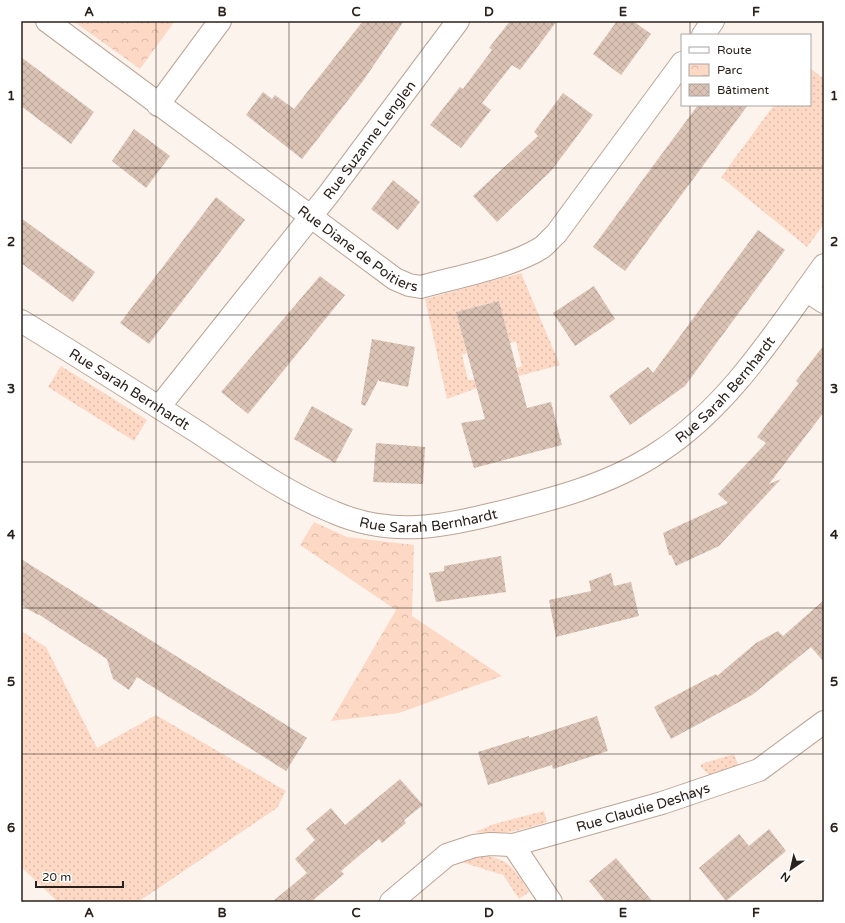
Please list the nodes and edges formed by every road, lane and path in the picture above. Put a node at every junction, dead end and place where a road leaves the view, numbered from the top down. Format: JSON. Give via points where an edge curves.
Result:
{"nodes":[{"id":1,"x":47,"y":21,"type":"edge"},
{"id":2,"x":220,"y":21,"type":"edge"},
{"id":3,"x":458,"y":21,"type":"edge"},
{"id":4,"x":713,"y":21,"type":"edge"},
{"id":5,"x":704,"y":34,"type":"edge"},
{"id":6,"x":681,"y":64,"type":"edge"},
{"id":7,"x":158,"y":105,"type":"junction"},
{"id":8,"x":311,"y":218,"type":"junction"},
{"id":9,"x":824,"y":265,"type":"edge"},
{"id":10,"x":806,"y":290,"type":"junction"},
{"id":11,"x":824,"y":302,"type":"edge"},
{"id":12,"x":21,"y":321,"type":"edge"},
{"id":13,"x":159,"y":407,"type":"junction"},
{"id":14,"x":824,"y":722,"type":"edge"},
{"id":15,"x":513,"y":845,"type":"junction"},
{"id":16,"x":391,"y":902,"type":"edge"},
{"id":17,"x":551,"y":902,"type":"edge"}],
"edges":[{"from":1,"to":7,"type":"street","name":"Rue Diane de Poitiers"},
{"from":2,"to":7,"type":"street"},
{"from":3,"to":8,"type":"street","name":"Rue Suzanne Lenglen"},
{"from":4,"to":5,"type":"street"},
{"from":6,"to":8,"type":"street","name":"Rue Diane de Poitiers","via":[[556,234],[542,248],[524,257],[421,287],[409,285],[395,279]]},
{"from":7,"to":8,"type":"street","name":"Rue Diane de Poitiers"},
{"from":8,"to":13,"type":"street","name":"Rue Suzanne Lenglen"},
{"from":9,"to":10,"type":"street","name":"Rue Sarah Bernhardt"},
{"from":10,"to":11,"type":"street"},
{"from":10,"to":13,"type":"street","name":"Rue Sarah Bernhardt","via":[[732,387],[683,434],[659,452],[628,470],[598,483],[536,504],[459,522],[406,528],[384,527],[333,513],[276,483]]},
{"from":12,"to":13,"type":"street","name":"Rue Sarah Bernhardt"},
{"from":14,"to":15,"type":"street","name":"Rue Claudie Deshays","via":[[759,770],[662,803]]},
{"from":15,"to":16,"type":"street","name":"Rue Claudie Deshays","via":[[474,846],[447,855]]},
{"from":15,"to":17,"type":"street"}]}
